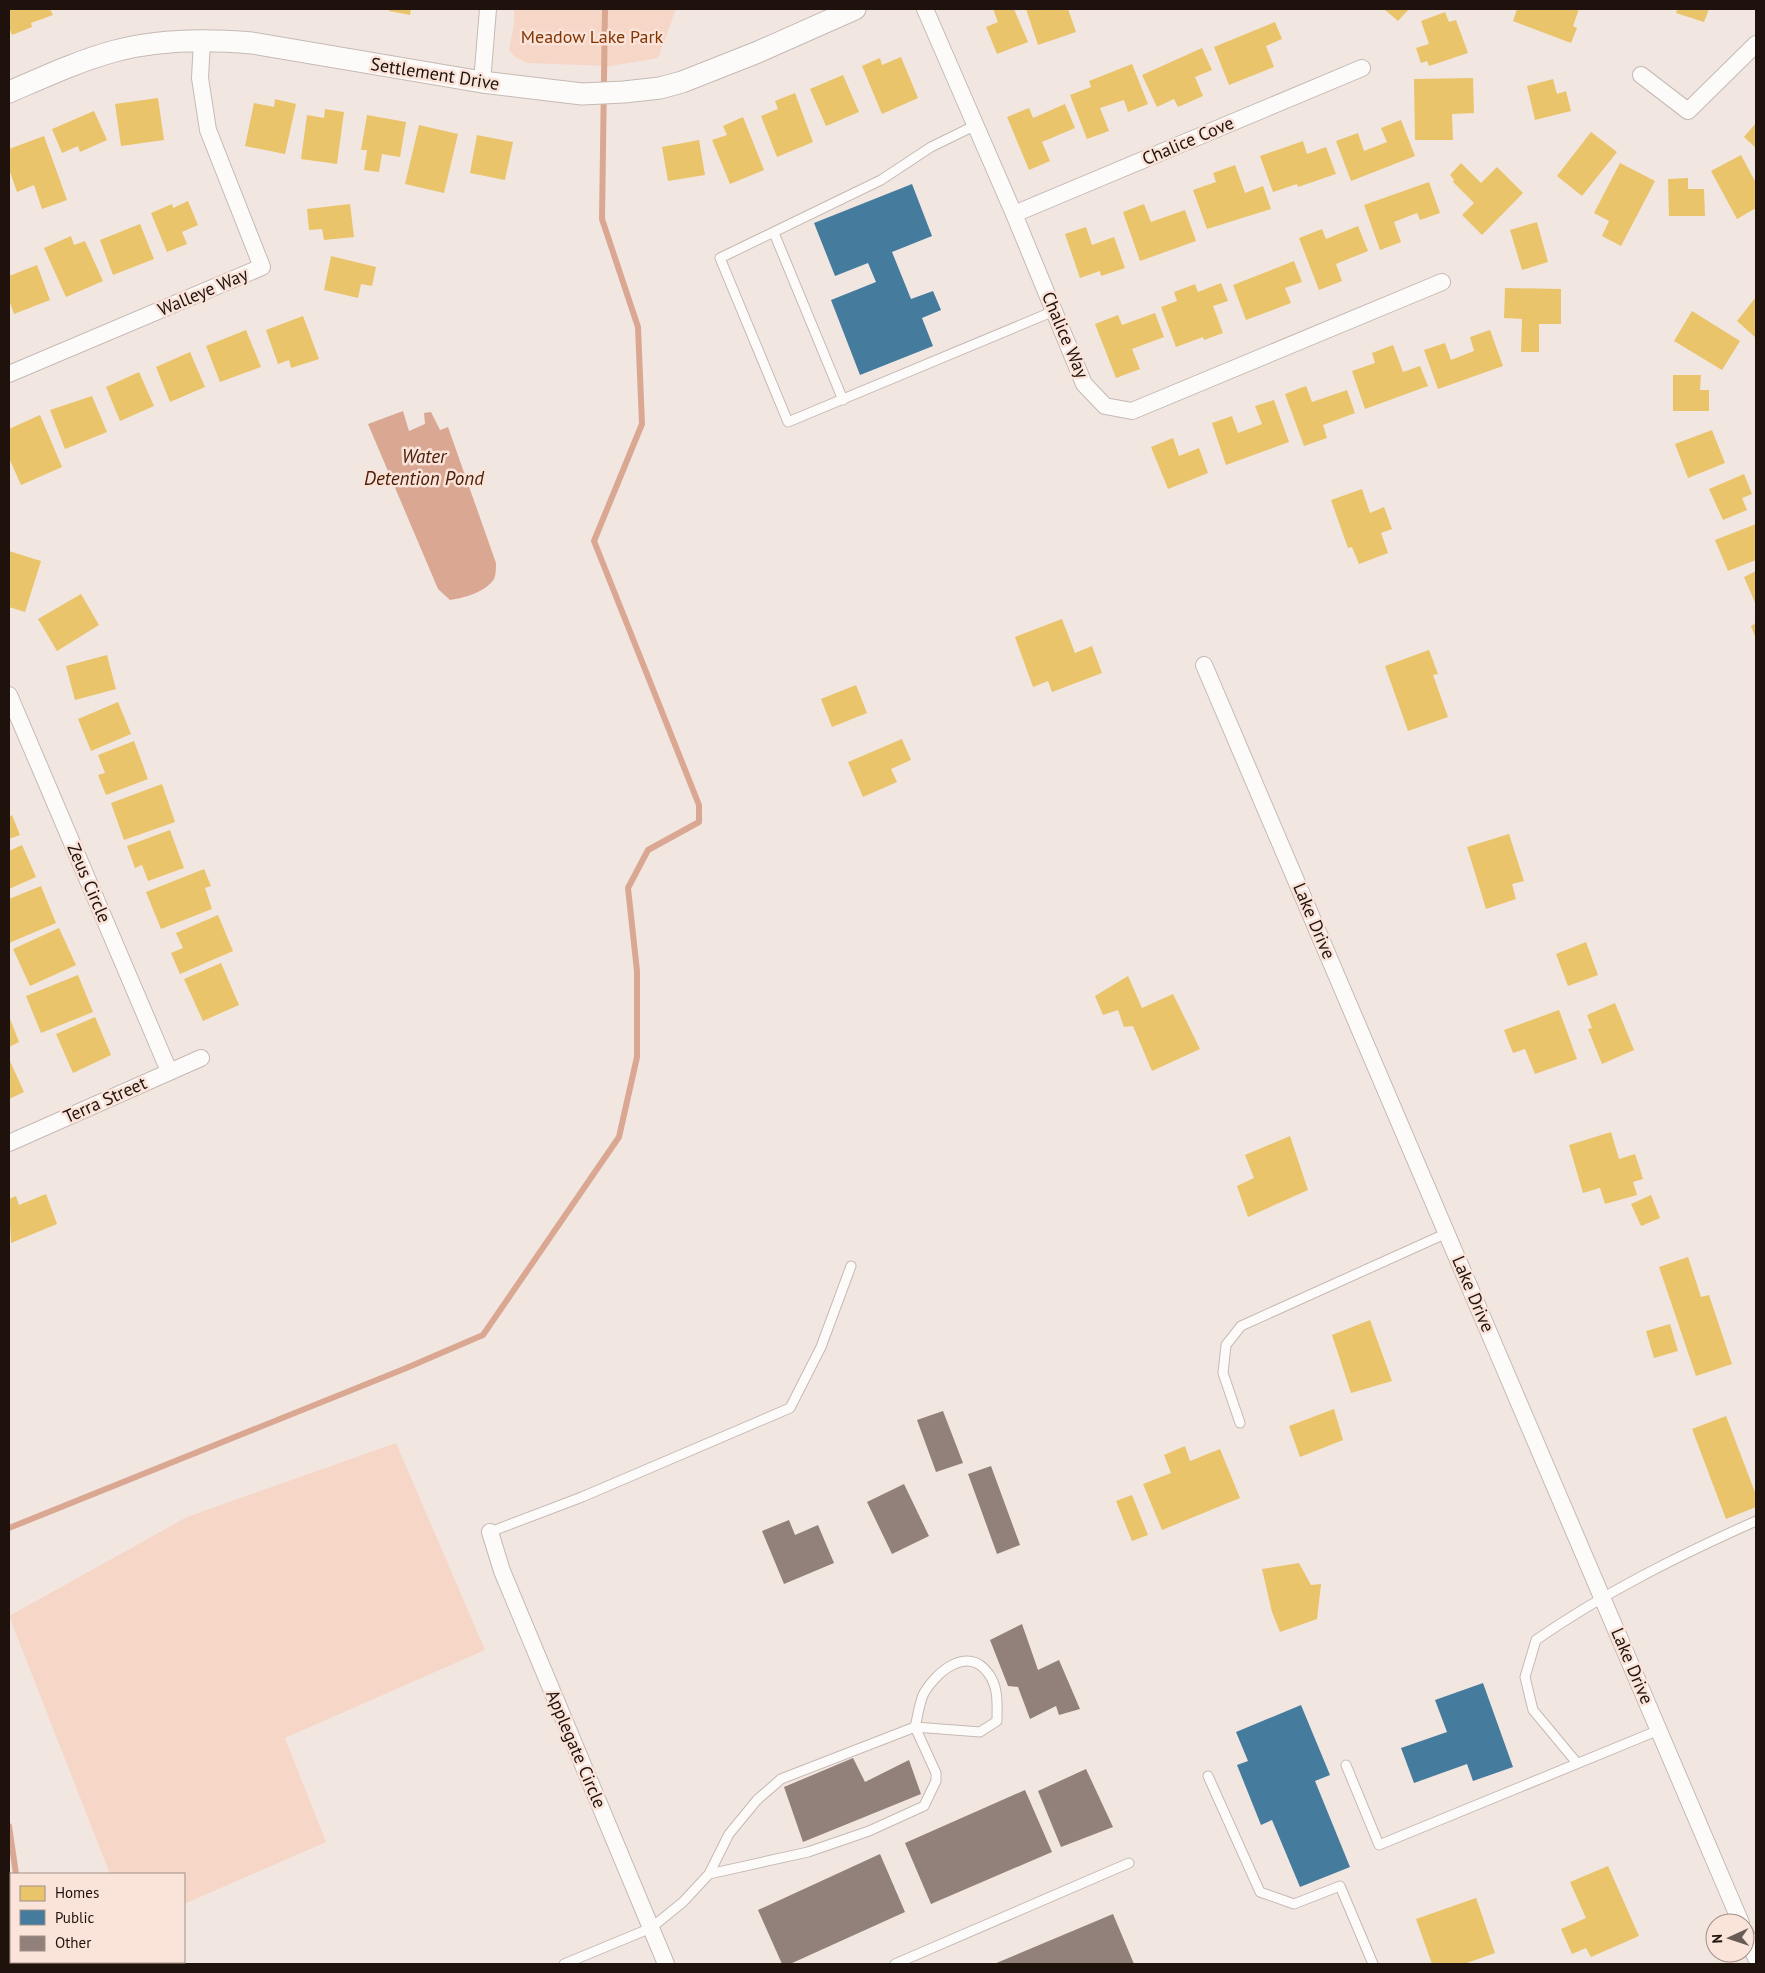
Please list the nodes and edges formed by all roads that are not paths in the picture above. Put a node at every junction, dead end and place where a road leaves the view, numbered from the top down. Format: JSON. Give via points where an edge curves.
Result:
{"nodes":[{"id":1,"x":488,"y":9,"type":"edge"},
{"id":2,"x":855,"y":9,"type":"edge"},
{"id":3,"x":925,"y":9,"type":"edge"},
{"id":4,"x":202,"y":41,"type":"junction"},
{"id":5,"x":1756,"y":44,"type":"edge"},
{"id":6,"x":1362,"y":68,"type":"dead end"},
{"id":7,"x":1641,"y":74,"type":"dead end"},
{"id":8,"x":482,"y":82,"type":"junction"},
{"id":9,"x":9,"y":92,"type":"edge"},
{"id":10,"x":976,"y":125,"type":"junction"},
{"id":11,"x":1014,"y":214,"type":"junction"},
{"id":12,"x":774,"y":233,"type":"junction"},
{"id":13,"x":1442,"y":282,"type":"dead end"},
{"id":14,"x":1054,"y":310,"type":"junction"},
{"id":15,"x":9,"y":374,"type":"edge"},
{"id":16,"x":843,"y":400,"type":"junction"},
{"id":17,"x":1204,"y":665,"type":"dead end"},
{"id":18,"x":9,"y":695,"type":"edge"},
{"id":19,"x":201,"y":1058,"type":"dead end"},
{"id":20,"x":169,"y":1071,"type":"junction"},
{"id":21,"x":9,"y":1143,"type":"edge"},
{"id":22,"x":1447,"y":1233,"type":"junction"},
{"id":23,"x":851,"y":1266,"type":"dead end"},
{"id":24,"x":1240,"y":1423,"type":"dead end"},
{"id":25,"x":1756,"y":1521,"type":"edge"},
{"id":26,"x":490,"y":1532,"type":"joint"},
{"id":27,"x":1603,"y":1597,"type":"junction"},
{"id":28,"x":915,"y":1727,"type":"junction"},
{"id":29,"x":1659,"y":1730,"type":"junction"},
{"id":30,"x":1578,"y":1763,"type":"junction"},
{"id":31,"x":1346,"y":1765,"type":"dead end"},
{"id":32,"x":1208,"y":1776,"type":"dead end"},
{"id":33,"x":1129,"y":1864,"type":"dead end"},
{"id":34,"x":709,"y":1874,"type":"junction"},
{"id":35,"x":1737,"y":1913,"type":"edge"},
{"id":36,"x":651,"y":1928,"type":"junction"},
{"id":37,"x":663,"y":1963,"type":"edge"},
{"id":38,"x":564,"y":1964,"type":"edge"},
{"id":39,"x":894,"y":1964,"type":"edge"},
{"id":40,"x":1373,"y":1964,"type":"edge"}],
"edges":[{"from":1,"to":8,"type":"street"},
{"from":2,"to":8,"type":"street","name":"Settlement Drive","via":[[758,52],[660,88],[572,93]]},
{"from":3,"to":10,"type":"street","name":"Chalice Way"},
{"from":4,"to":8,"type":"street","name":"Settlement Drive","via":[[252,43]]},
{"from":4,"to":9,"type":"street","name":"Settlement Drive","via":[[151,43],[116,51],[72,65]]},
{"from":4,"to":15,"type":"street","name":"Walleye Way","via":[[200,78],[208,130],[262,267]]},
{"from":5,"to":7,"type":"street","via":[[1688,111]]},
{"from":6,"to":11,"type":"street","name":"Chalice Cove"},
{"from":10,"to":11,"type":"street","name":"Chalice Way"},
{"from":10,"to":12,"type":"lane","via":[[931,147],[881,180]]},
{"from":11,"to":14,"type":"street","name":"Chalice Way"},
{"from":12,"to":16,"type":"lane"},
{"from":12,"to":16,"type":"lane","via":[[720,258],[788,422]]},
{"from":13,"to":14,"type":"street","name":"Chalice Way","via":[[1132,411],[1105,406],[1084,384]]},
{"from":14,"to":16,"type":"lane"},
{"from":17,"to":22,"type":"street","name":"Lake Drive"},
{"from":18,"to":20,"type":"street","name":"Zeus Circle"},
{"from":19,"to":20,"type":"street","name":"Terra Street"},
{"from":20,"to":21,"type":"street","name":"Terra Street"},
{"from":22,"to":24,"type":"lane","via":[[1242,1326],[1226,1345],[1223,1373]]},
{"from":22,"to":27,"type":"street","name":"Lake Drive"},
{"from":23,"to":26,"type":"lane","via":[[821,1346],[790,1408],[582,1498]]},
{"from":25,"to":27,"type":"lane"},
{"from":26,"to":36,"type":"street","name":"Applegate Circle","via":[[509,1589]]},
{"from":27,"to":29,"type":"street","name":"Lake Drive"},
{"from":27,"to":30,"type":"lane","via":[[1536,1640],[1525,1677],[1533,1710]]},
{"from":28,"to":28,"type":"lane","via":[[924,1694],[945,1667],[960,1661],[974,1662],[988,1672],[998,1696],[997,1721],[980,1732]]},
{"from":28,"to":34,"type":"lane","via":[[781,1779],[757,1800],[729,1834]]},
{"from":28,"to":34,"type":"lane","via":[[936,1773],[936,1781],[924,1806],[869,1831],[808,1852]]},
{"from":29,"to":30,"type":"lane"},
{"from":29,"to":35,"type":"street","name":"Lake Drive"},
{"from":30,"to":31,"type":"lane","via":[[1379,1845]]},
{"from":32,"to":40,"type":"lane","via":[[1260,1892],[1294,1904],[1340,1886]]},
{"from":33,"to":39,"type":"lane"},
{"from":34,"to":36,"type":"lane","via":[[684,1902]]},
{"from":36,"to":37,"type":"street","name":"Applegate Circle"},
{"from":36,"to":38,"type":"lane"}]}
